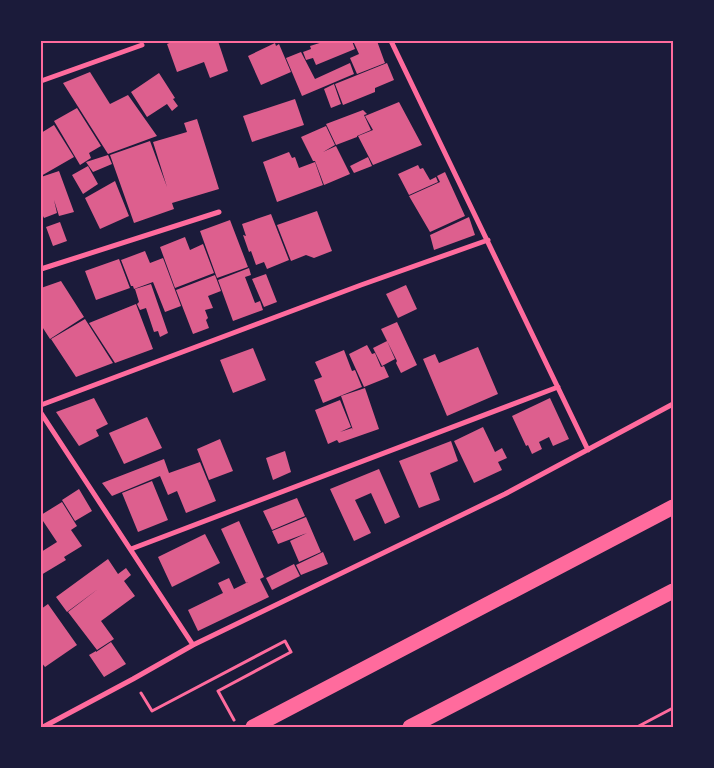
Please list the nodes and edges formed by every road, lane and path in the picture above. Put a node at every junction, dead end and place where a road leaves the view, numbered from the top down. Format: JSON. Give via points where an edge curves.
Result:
{"nodes":[{"id":1,"x":391,"y":41,"type":"edge"},
{"id":2,"x":142,"y":45,"type":"dead end"},
{"id":3,"x":41,"y":81,"type":"edge"},
{"id":4,"x":219,"y":212,"type":"dead end"},
{"id":5,"x":488,"y":240,"type":"junction"},
{"id":6,"x":41,"y":269,"type":"edge"},
{"id":7,"x":558,"y":387,"type":"junction"},
{"id":8,"x":673,"y":404,"type":"edge"},
{"id":9,"x":41,"y":406,"type":"edge"},
{"id":10,"x":41,"y":413,"type":"edge"},
{"id":11,"x":588,"y":450,"type":"junction"},
{"id":12,"x":673,"y":507,"type":"edge"},
{"id":13,"x":131,"y":549,"type":"junction"},
{"id":14,"x":673,"y":592,"type":"edge"},
{"id":15,"x":193,"y":645,"type":"junction"},
{"id":16,"x":133,"y":679,"type":"junction"},
{"id":17,"x":673,"y":708,"type":"edge"},
{"id":18,"x":43,"y":727,"type":"edge"},
{"id":19,"x":238,"y":727,"type":"edge"},
{"id":20,"x":253,"y":727,"type":"edge"},
{"id":21,"x":410,"y":727,"type":"edge"},
{"id":22,"x":636,"y":727,"type":"edge"}],
"edges":[{"from":1,"to":5,"type":"street"},
{"from":2,"to":3,"type":"street"},
{"from":4,"to":6,"type":"street"},
{"from":5,"to":7,"type":"street"},
{"from":5,"to":9,"type":"street"},
{"from":7,"to":11,"type":"street"},
{"from":7,"to":13,"type":"street"},
{"from":8,"to":11,"type":"street"},
{"from":10,"to":13,"type":"street"},
{"from":11,"to":15,"type":"street","via":[[505,494]]},
{"from":12,"to":20,"type":"highway"},
{"from":13,"to":15,"type":"street"},
{"from":14,"to":21,"type":"highway"},
{"from":15,"to":16,"type":"street"},
{"from":16,"to":18,"type":"street"},
{"from":16,"to":19,"type":"path","via":[[152,711],[285,641],[291,652],[218,690]]},
{"from":17,"to":22,"type":"path"}]}
